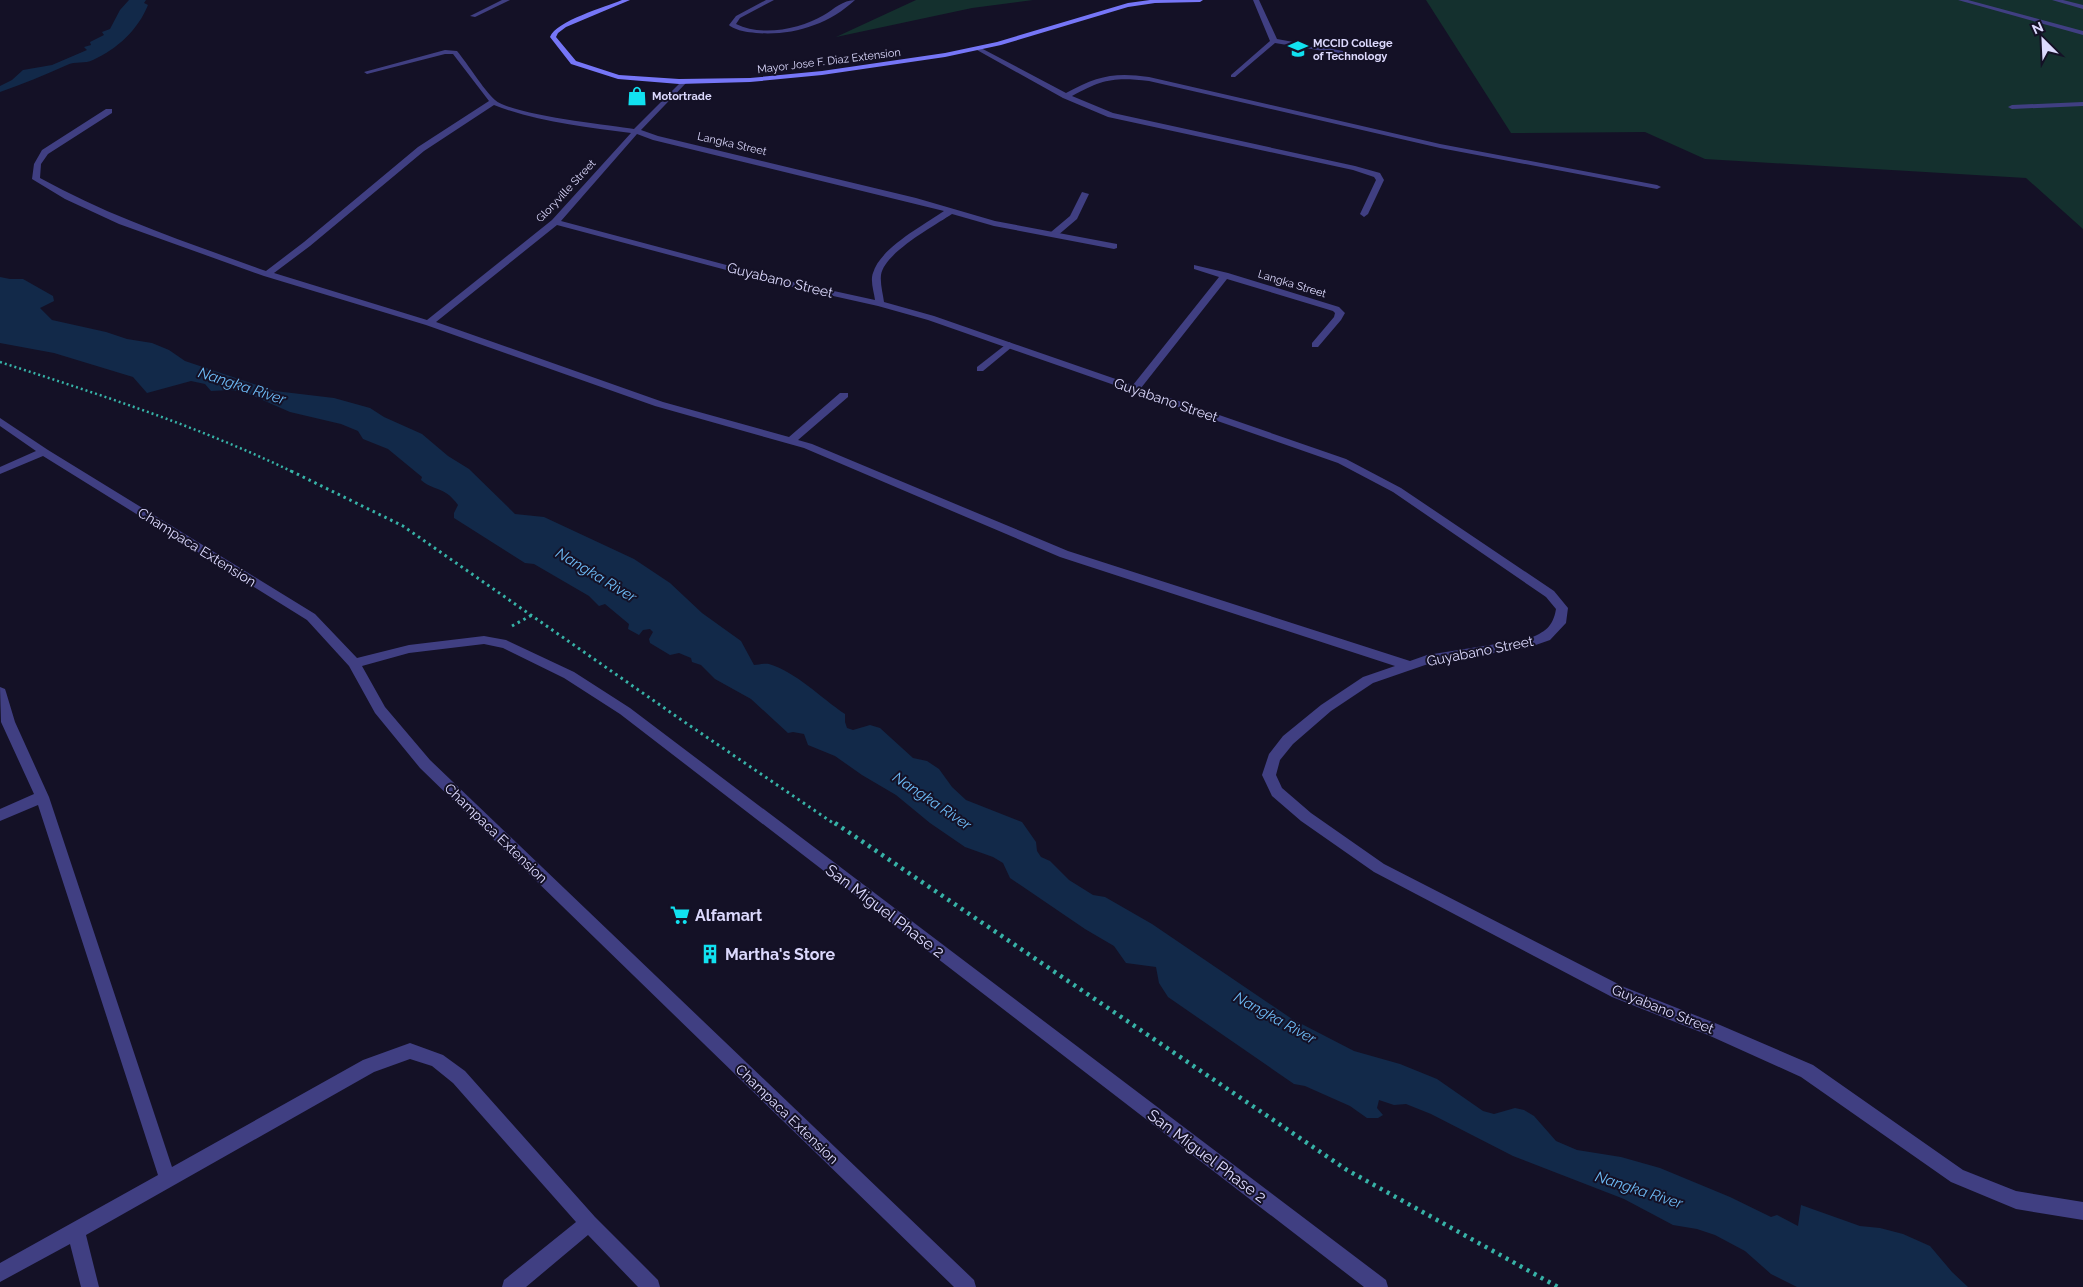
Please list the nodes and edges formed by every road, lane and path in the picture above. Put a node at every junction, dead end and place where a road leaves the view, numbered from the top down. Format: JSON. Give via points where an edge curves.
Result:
{"nodes":[{"id":1,"x":507,"y":0,"type":"edge"},
{"id":2,"x":627,"y":0,"type":"edge"},
{"id":3,"x":771,"y":0,"type":"edge"},
{"id":4,"x":852,"y":0,"type":"edge"},
{"id":5,"x":1200,"y":0,"type":"edge"},
{"id":6,"x":1256,"y":0,"type":"edge"},
{"id":7,"x":1961,"y":0,"type":"edge"},
{"id":8,"x":2055,"y":0,"type":"edge"},
{"id":9,"x":2083,"y":7,"type":"edge"},
{"id":10,"x":472,"y":16,"type":"dead end"},
{"id":11,"x":2083,"y":33,"type":"edge"},
{"id":12,"x":1274,"y":41,"type":"junction"},
{"id":13,"x":979,"y":49,"type":"junction"},
{"id":14,"x":1384,"y":60,"type":"dead end"},
{"id":15,"x":366,"y":72,"type":"dead end"},
{"id":16,"x":1233,"y":76,"type":"dead end"},
{"id":17,"x":685,"y":82,"type":"junction"},
{"id":18,"x":1066,"y":96,"type":"junction"},
{"id":19,"x":493,"y":102,"type":"junction"},
{"id":20,"x":2083,"y":104,"type":"edge"},
{"id":21,"x":2012,"y":107,"type":"dead end"},
{"id":22,"x":109,"y":111,"type":"dead end"},
{"id":23,"x":636,"y":131,"type":"junction"},
{"id":24,"x":1657,"y":187,"type":"dead end"},
{"id":25,"x":1085,"y":194,"type":"dead end"},
{"id":26,"x":950,"y":211,"type":"junction"},
{"id":27,"x":1364,"y":214,"type":"dead end"},
{"id":28,"x":555,"y":222,"type":"junction"},
{"id":29,"x":1054,"y":234,"type":"junction"},
{"id":30,"x":1114,"y":246,"type":"dead end"},
{"id":31,"x":1197,"y":267,"type":"dead end"},
{"id":32,"x":267,"y":274,"type":"junction"},
{"id":33,"x":1225,"y":275,"type":"junction"},
{"id":34,"x":880,"y":304,"type":"junction"},
{"id":35,"x":429,"y":324,"type":"junction"},
{"id":36,"x":1009,"y":345,"type":"junction"},
{"id":37,"x":1315,"y":345,"type":"dead end"},
{"id":38,"x":0,"y":362,"type":"edge"},
{"id":39,"x":980,"y":369,"type":"dead end"},
{"id":40,"x":1134,"y":389,"type":"junction"},
{"id":41,"x":844,"y":395,"type":"dead end"},
{"id":42,"x":0,"y":420,"type":"edge"},
{"id":43,"x":791,"y":441,"type":"junction"},
{"id":44,"x":44,"y":452,"type":"junction"},
{"id":45,"x":0,"y":471,"type":"edge"},
{"id":46,"x":354,"y":663,"type":"junction"},
{"id":47,"x":1410,"y":666,"type":"junction"},
{"id":48,"x":0,"y":692,"type":"edge"},
{"id":49,"x":42,"y":797,"type":"junction"},
{"id":50,"x":0,"y":815,"type":"edge"},
{"id":51,"x":168,"y":1180,"type":"junction"},
{"id":52,"x":2083,"y":1211,"type":"edge"},
{"id":53,"x":589,"y":1223,"type":"junction"},
{"id":54,"x":76,"y":1232,"type":"junction"},
{"id":55,"x":0,"y":1273,"type":"edge"},
{"id":56,"x":90,"y":1287,"type":"edge"},
{"id":57,"x":511,"y":1287,"type":"edge"},
{"id":58,"x":651,"y":1287,"type":"edge"},
{"id":59,"x":967,"y":1287,"type":"edge"},
{"id":60,"x":1379,"y":1287,"type":"edge"},
{"id":61,"x":1558,"y":1287,"type":"edge"}],
"edges":[{"from":1,"to":10,"type":"street"},
{"from":2,"to":17,"type":"street","name":"Mayor Jose F. Diaz Extension","via":[[564,26],[553,37],[556,47],[583,67],[604,73]]},
{"from":3,"to":4,"type":"street","via":[[738,17],[732,25],[744,30],[776,33],[799,30],[815,24]]},
{"from":5,"to":13,"type":"street","name":"Mayor Jose F. Diaz Extension","via":[[1130,5]]},
{"from":6,"to":12,"type":"street"},
{"from":7,"to":11,"type":"street"},
{"from":8,"to":9,"type":"street"},
{"from":12,"to":14,"type":"street"},
{"from":12,"to":16,"type":"street"},
{"from":13,"to":17,"type":"street","name":"Mayor Jose F. Diaz Extension","via":[[830,73],[737,82]]},
{"from":13,"to":18,"type":"street"},
{"from":15,"to":19,"type":"street","via":[[455,52]]},
{"from":17,"to":23,"type":"street","name":"Gloryville Street"},
{"from":18,"to":24,"type":"street","via":[[1099,78],[1120,75],[1149,79],[1440,146]]},
{"from":18,"to":27,"type":"street","via":[[1111,116],[1377,175],[1380,180]]},
{"from":19,"to":23,"type":"street","name":"Langka Street","via":[[513,110],[574,123]]},
{"from":19,"to":32,"type":"street","via":[[421,148]]},
{"from":20,"to":21,"type":"street"},
{"from":22,"to":32,"type":"street","via":[[45,152],[38,161],[36,179],[122,222]]},
{"from":23,"to":26,"type":"street","name":"Langka Street"},
{"from":23,"to":28,"type":"street","name":"Gloryville Street"},
{"from":25,"to":29,"type":"street","via":[[1074,217]]},
{"from":26,"to":29,"type":"street","name":"Langka Street"},
{"from":26,"to":34,"type":"street","via":[[882,264],[877,273]]},
{"from":28,"to":34,"type":"street","name":"Guyabano Street","via":[[778,281]]},
{"from":28,"to":35,"type":"street","name":"Gloryville Street"},
{"from":29,"to":30,"type":"street","name":"Langka Street"},
{"from":31,"to":33,"type":"street","name":"Langka Street"},
{"from":32,"to":35,"type":"street"},
{"from":33,"to":37,"type":"street","name":"Langka Street","via":[[1336,309],[1340,313],[1338,318]]},
{"from":33,"to":40,"type":"street"},
{"from":34,"to":36,"type":"street","name":"Guyabano Street"},
{"from":35,"to":43,"type":"street","via":[[659,404]]},
{"from":36,"to":39,"type":"street"},
{"from":36,"to":40,"type":"street","name":"Guyabano Street"},
{"from":38,"to":61,"type":"path","via":[[134,405],[241,447],[403,526],[683,721],[1347,1170]]},
{"from":40,"to":47,"type":"street","name":"Guyabano Street","via":[[1342,461],[1397,490],[1550,594],[1562,608],[1560,623],[1546,637],[1530,643],[1428,660]]},
{"from":41,"to":43,"type":"street"},
{"from":42,"to":44,"type":"street","name":"Champaca Extension"},
{"from":43,"to":47,"type":"street","via":[[1064,554]]},
{"from":44,"to":45,"type":"street"},
{"from":44,"to":46,"type":"street","name":"Champaca Extension","via":[[311,618]]},
{"from":46,"to":59,"type":"street","name":"Champaca Extension","via":[[380,710],[424,764]]},
{"from":46,"to":60,"type":"street","name":"San Miguel Phase 2","via":[[408,649],[484,640],[506,644],[569,675],[625,711]]},
{"from":47,"to":52,"type":"street","name":"Guyabano Street","via":[[1368,680],[1326,708],[1288,740],[1274,758],[1269,776],[1277,792],[1306,817],[1379,868],[1618,992],[1807,1071],[1957,1176],[2016,1200]]},
{"from":48,"to":49,"type":"street","via":[[8,722]]},
{"from":49,"to":50,"type":"street"},
{"from":49,"to":51,"type":"street"},
{"from":51,"to":53,"type":"street","via":[[369,1066],[410,1051],[437,1060],[459,1077]]},
{"from":51,"to":54,"type":"street"},
{"from":53,"to":57,"type":"street"},
{"from":53,"to":58,"type":"street"},
{"from":54,"to":55,"type":"street"},
{"from":54,"to":56,"type":"street"}]}
